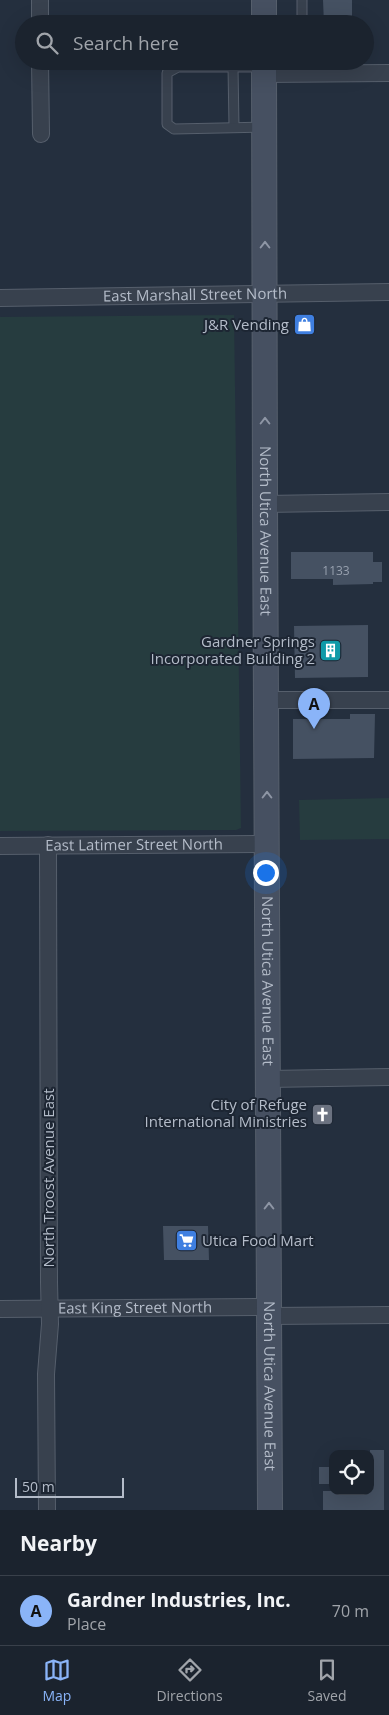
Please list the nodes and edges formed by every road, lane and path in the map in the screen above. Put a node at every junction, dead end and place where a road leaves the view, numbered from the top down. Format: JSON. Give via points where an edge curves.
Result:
{"nodes":[{"id":1,"x":40,"y":0,"type":"edge"},
{"id":2,"x":264,"y":0,"type":"edge"},
{"id":3,"x":302,"y":0,"type":"edge"},
{"id":4,"x":40,"y":15,"type":"edge"},
{"id":5,"x":264,"y":15,"type":"edge"},
{"id":6,"x":302,"y":15,"type":"edge"},
{"id":7,"x":40,"y":70,"type":"edge"},
{"id":8,"x":172,"y":70,"type":"edge"},
{"id":9,"x":233,"y":70,"type":"edge"},
{"id":10,"x":264,"y":70,"type":"edge"},
{"id":11,"x":374,"y":70,"type":"edge"},
{"id":12,"x":389,"y":73,"type":"edge"},
{"id":13,"x":264,"y":127,"type":"junction"},
{"id":14,"x":234,"y":128,"type":"junction"},
{"id":15,"x":41,"y":134,"type":"dead end"},
{"id":16,"x":389,"y":292,"type":"edge"},
{"id":17,"x":265,"y":294,"type":"junction"},
{"id":18,"x":0,"y":298,"type":"edge"},
{"id":19,"x":389,"y":502,"type":"edge"},
{"id":20,"x":265,"y":504,"type":"junction"},
{"id":21,"x":266,"y":700,"type":"junction"},
{"id":22,"x":389,"y":700,"type":"edge"},
{"id":23,"x":267,"y":844,"type":"junction"},
{"id":24,"x":48,"y":845,"type":"junction"},
{"id":25,"x":0,"y":846,"type":"edge"},
{"id":26,"x":389,"y":1077,"type":"edge"},
{"id":27,"x":268,"y":1079,"type":"junction"},
{"id":28,"x":50,"y":1308,"type":"junction"},
{"id":29,"x":0,"y":1309,"type":"edge"},
{"id":30,"x":270,"y":1311,"type":"junction"},
{"id":31,"x":389,"y":1315,"type":"edge"},
{"id":32,"x":48,"y":1510,"type":"edge"},
{"id":33,"x":270,"y":1510,"type":"edge"}],
"edges":[{"from":1,"to":4,"type":"street"},
{"from":2,"to":5,"type":"main road"},
{"from":3,"to":6,"type":"lane"},
{"from":7,"to":15,"type":"street"},
{"from":8,"to":14,"type":"lane","via":[[167,73],[167,124],[174,129]]},
{"from":9,"to":14,"type":"lane"},
{"from":10,"to":13,"type":"main road","name":"North Utica Avenue East"},
{"from":11,"to":12,"type":"street"},
{"from":13,"to":14,"type":"lane"},
{"from":17,"to":13,"type":"main road","name":"North Utica Avenue East","one_way":true},
{"from":16,"to":17,"type":"street","name":"East Marshall Street North"},
{"from":17,"to":18,"type":"street","name":"East Marshall Street North"},
{"from":20,"to":17,"type":"main road","name":"North Utica Avenue East","one_way":true},
{"from":19,"to":20,"type":"street"},
{"from":20,"to":21,"type":"main road","name":"North Utica Avenue East"},
{"from":21,"to":22,"type":"street"},
{"from":23,"to":21,"type":"main road","name":"North Utica Avenue East","one_way":true},
{"from":23,"to":24,"type":"street","name":"East Latimer Street North"},
{"from":23,"to":27,"type":"main road","name":"North Utica Avenue East"},
{"from":24,"to":25,"type":"street","name":"East Latimer Street North"},
{"from":24,"to":28,"type":"street","name":"North Troost Avenue East"},
{"from":26,"to":27,"type":"street"},
{"from":30,"to":27,"type":"main road","name":"North Utica Avenue East","one_way":true},
{"from":28,"to":29,"type":"street","name":"East King Street North"},
{"from":28,"to":30,"type":"street","name":"East King Street North"},
{"from":28,"to":32,"type":"street","name":"North Troost Avenue East","via":[[46,1374]]},
{"from":30,"to":31,"type":"street","name":"East King Street North"},
{"from":30,"to":33,"type":"main road","name":"North Utica Avenue East"}]}
